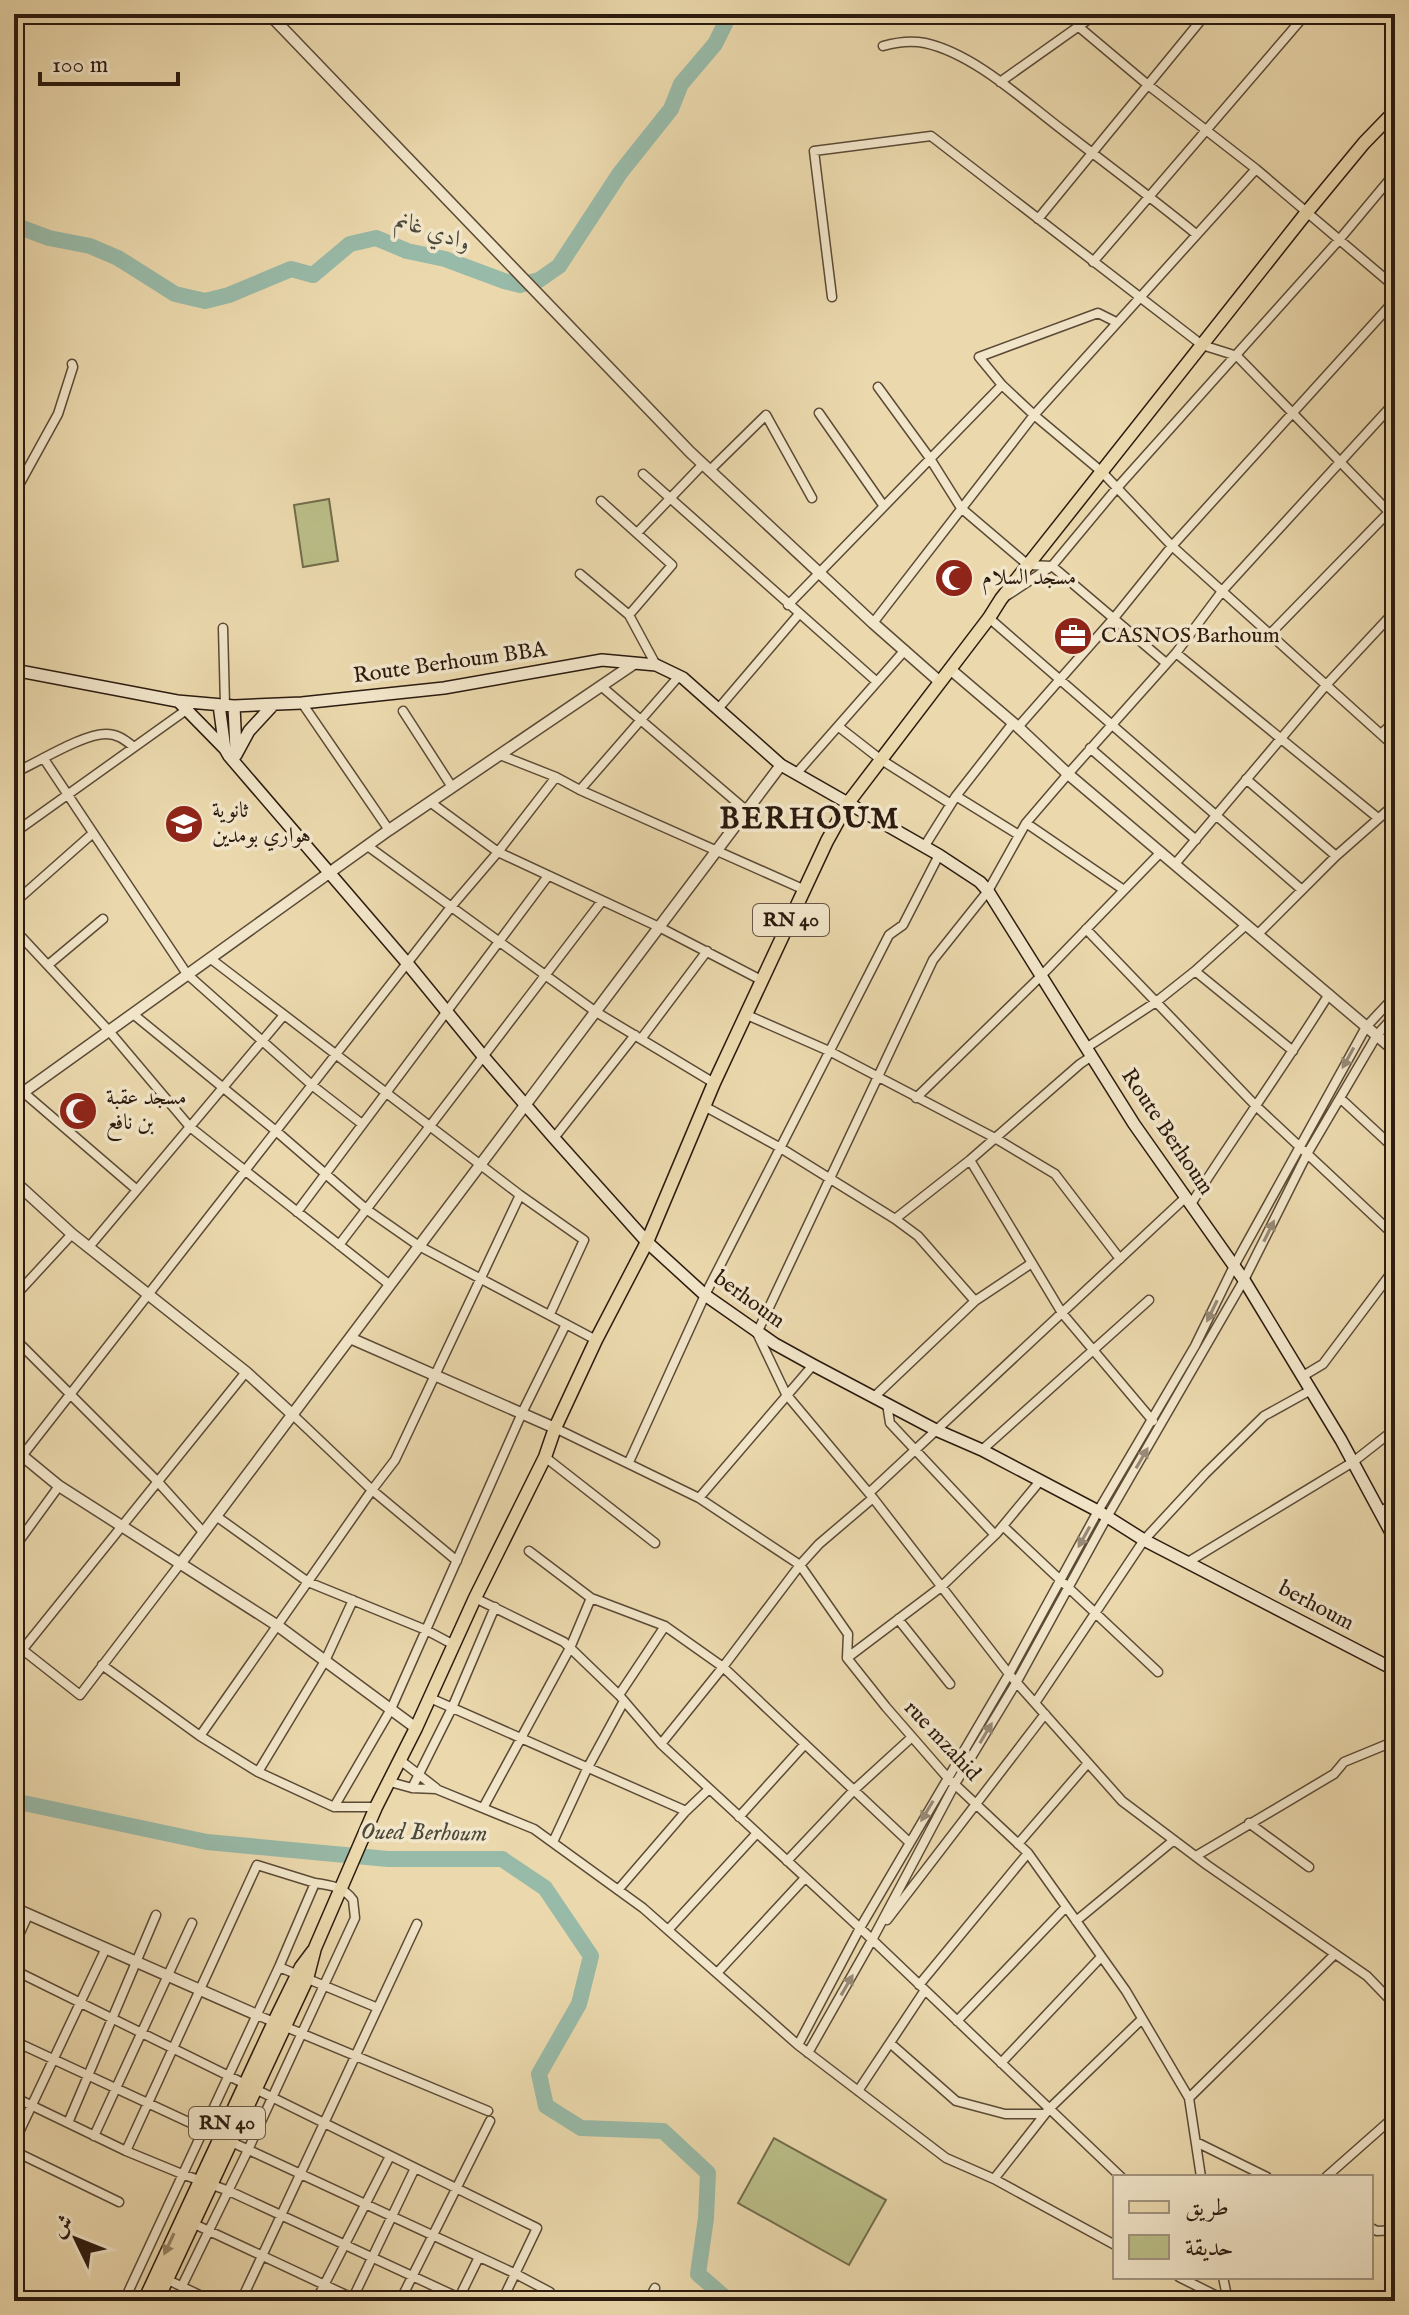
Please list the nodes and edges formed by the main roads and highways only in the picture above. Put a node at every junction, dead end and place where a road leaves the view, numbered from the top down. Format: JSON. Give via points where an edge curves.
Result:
{"nodes":[{"id":1,"x":1395,"y":111,"type":"edge"},
{"id":2,"x":14,"y":670,"type":"edge"},
{"id":3,"x":226,"y":705,"type":"junction"},
{"id":4,"x":273,"y":705,"type":"junction"},
{"id":5,"x":192,"y":707,"type":"junction"},
{"id":6,"x":232,"y":756,"type":"junction"},
{"id":7,"x":848,"y":803,"type":"junction"},
{"id":8,"x":647,"y":1242,"type":"junction"},
{"id":9,"x":1395,"y":1540,"type":"edge"},
{"id":10,"x":1395,"y":1670,"type":"edge"},
{"id":11,"x":205,"y":2182,"type":"junction"},
{"id":12,"x":160,"y":2277,"type":"junction"},
{"id":13,"x":144,"y":2301,"type":"edge"},
{"id":14,"x":157,"y":2301,"type":"edge"}],
"edges":[{"from":1,"to":7,"type":"main road","number":"RN 40","via":[[1307,212],[1001,599]]},
{"from":2,"to":5,"type":"main road","name":"berhoum"},
{"from":3,"to":4,"type":"main road","name":"Route Berhoum BBA"},
{"from":3,"to":5,"type":"main road","name":"Route Berhoum BBA"},
{"from":3,"to":6,"type":"main road"},
{"from":4,"to":6,"type":"main road"},
{"from":4,"to":7,"type":"main road","name":"Route Berhoum BBA","via":[[444,688],[602,660],[656,665],[679,676],[781,765]]},
{"from":5,"to":6,"type":"main road","name":"berhoum"},
{"from":6,"to":8,"type":"main road","name":"berhoum"},
{"from":7,"to":8,"type":"main road","number":"RN 40","via":[[714,1083]]},
{"from":7,"to":9,"type":"main road","name":"Route Berhoum","via":[[939,855],[988,891],[1134,1124],[1244,1280]]},
{"from":8,"to":10,"type":"main road","name":"berhoum","via":[[757,1333]]},
{"from":8,"to":11,"type":"main road","number":"RN 40","via":[[376,1807]]},
{"from":11,"to":12,"type":"main road","number":"RN 40","one_way":true},
{"from":11,"to":12,"type":"main road","number":"RN 40","via":[[192,2223]]},
{"from":12,"to":13,"type":"main road","number":"RN 40"},
{"from":12,"to":14,"type":"main road","number":"RN 40"}]}
